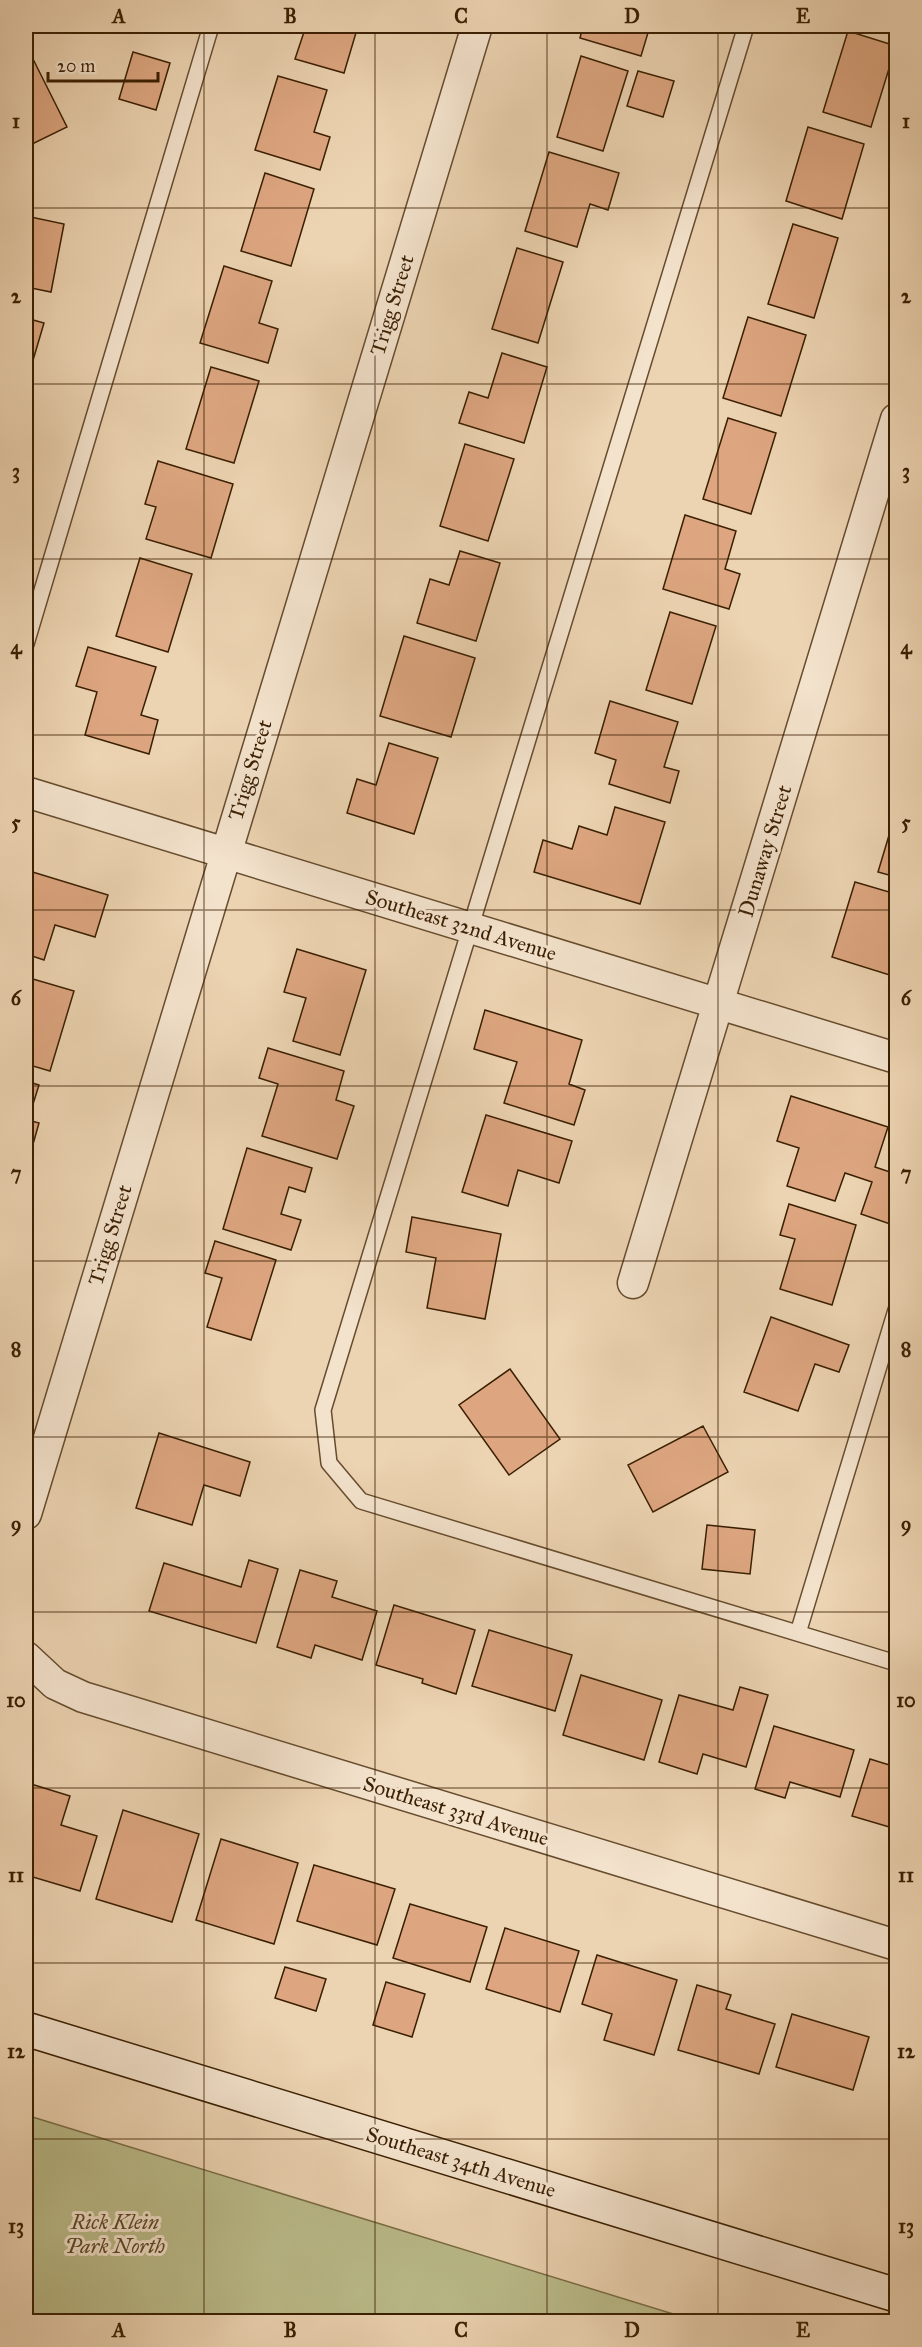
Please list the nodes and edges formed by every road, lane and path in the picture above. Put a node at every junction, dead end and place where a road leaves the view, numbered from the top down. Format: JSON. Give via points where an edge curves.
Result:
{"nodes":[{"id":1,"x":212,"y":26,"type":"edge"},
{"id":2,"x":477,"y":26,"type":"edge"},
{"id":3,"x":746,"y":26,"type":"edge"},
{"id":4,"x":897,"y":419,"type":"edge"},
{"id":5,"x":26,"y":644,"type":"edge"},
{"id":6,"x":26,"y":792,"type":"edge"},
{"id":7,"x":225,"y":853,"type":"junction"},
{"id":8,"x":471,"y":928,"type":"junction"},
{"id":9,"x":719,"y":1004,"type":"junction"},
{"id":10,"x":897,"y":1058,"type":"edge"},
{"id":11,"x":633,"y":1283,"type":"dead end"},
{"id":12,"x":897,"y":1310,"type":"edge"},
{"id":13,"x":26,"y":1514,"type":"edge"},
{"id":14,"x":798,"y":1633,"type":"junction"},
{"id":15,"x":26,"y":1657,"type":"edge"},
{"id":16,"x":897,"y":1663,"type":"edge"},
{"id":17,"x":897,"y":1945,"type":"edge"},
{"id":18,"x":26,"y":2029,"type":"edge"},
{"id":19,"x":897,"y":2295,"type":"edge"}],
"edges":[{"from":1,"to":5,"type":"lane"},
{"from":2,"to":7,"type":"street","name":"Trigg Street"},
{"from":3,"to":8,"type":"lane"},
{"from":4,"to":9,"type":"street","name":"Dunaway Street"},
{"from":6,"to":7,"type":"street","name":"Southeast 32nd Avenue"},
{"from":7,"to":8,"type":"street","name":"Southeast 32nd Avenue"},
{"from":7,"to":13,"type":"street","name":"Trigg Street"},
{"from":8,"to":9,"type":"street","name":"Southeast 32nd Avenue"},
{"from":8,"to":14,"type":"lane","via":[[323,1410],[329,1463],[361,1501]]},
{"from":9,"to":10,"type":"street","name":"Southeast 32nd Avenue"},
{"from":9,"to":11,"type":"street","name":"Dunaway Street"},
{"from":12,"to":14,"type":"lane"},
{"from":14,"to":16,"type":"lane"},
{"from":15,"to":17,"type":"street","name":"Southeast 33rd Avenue","via":[[55,1684],[83,1697]]},
{"from":18,"to":19,"type":"main road","name":"Southeast 34th Avenue"}]}
